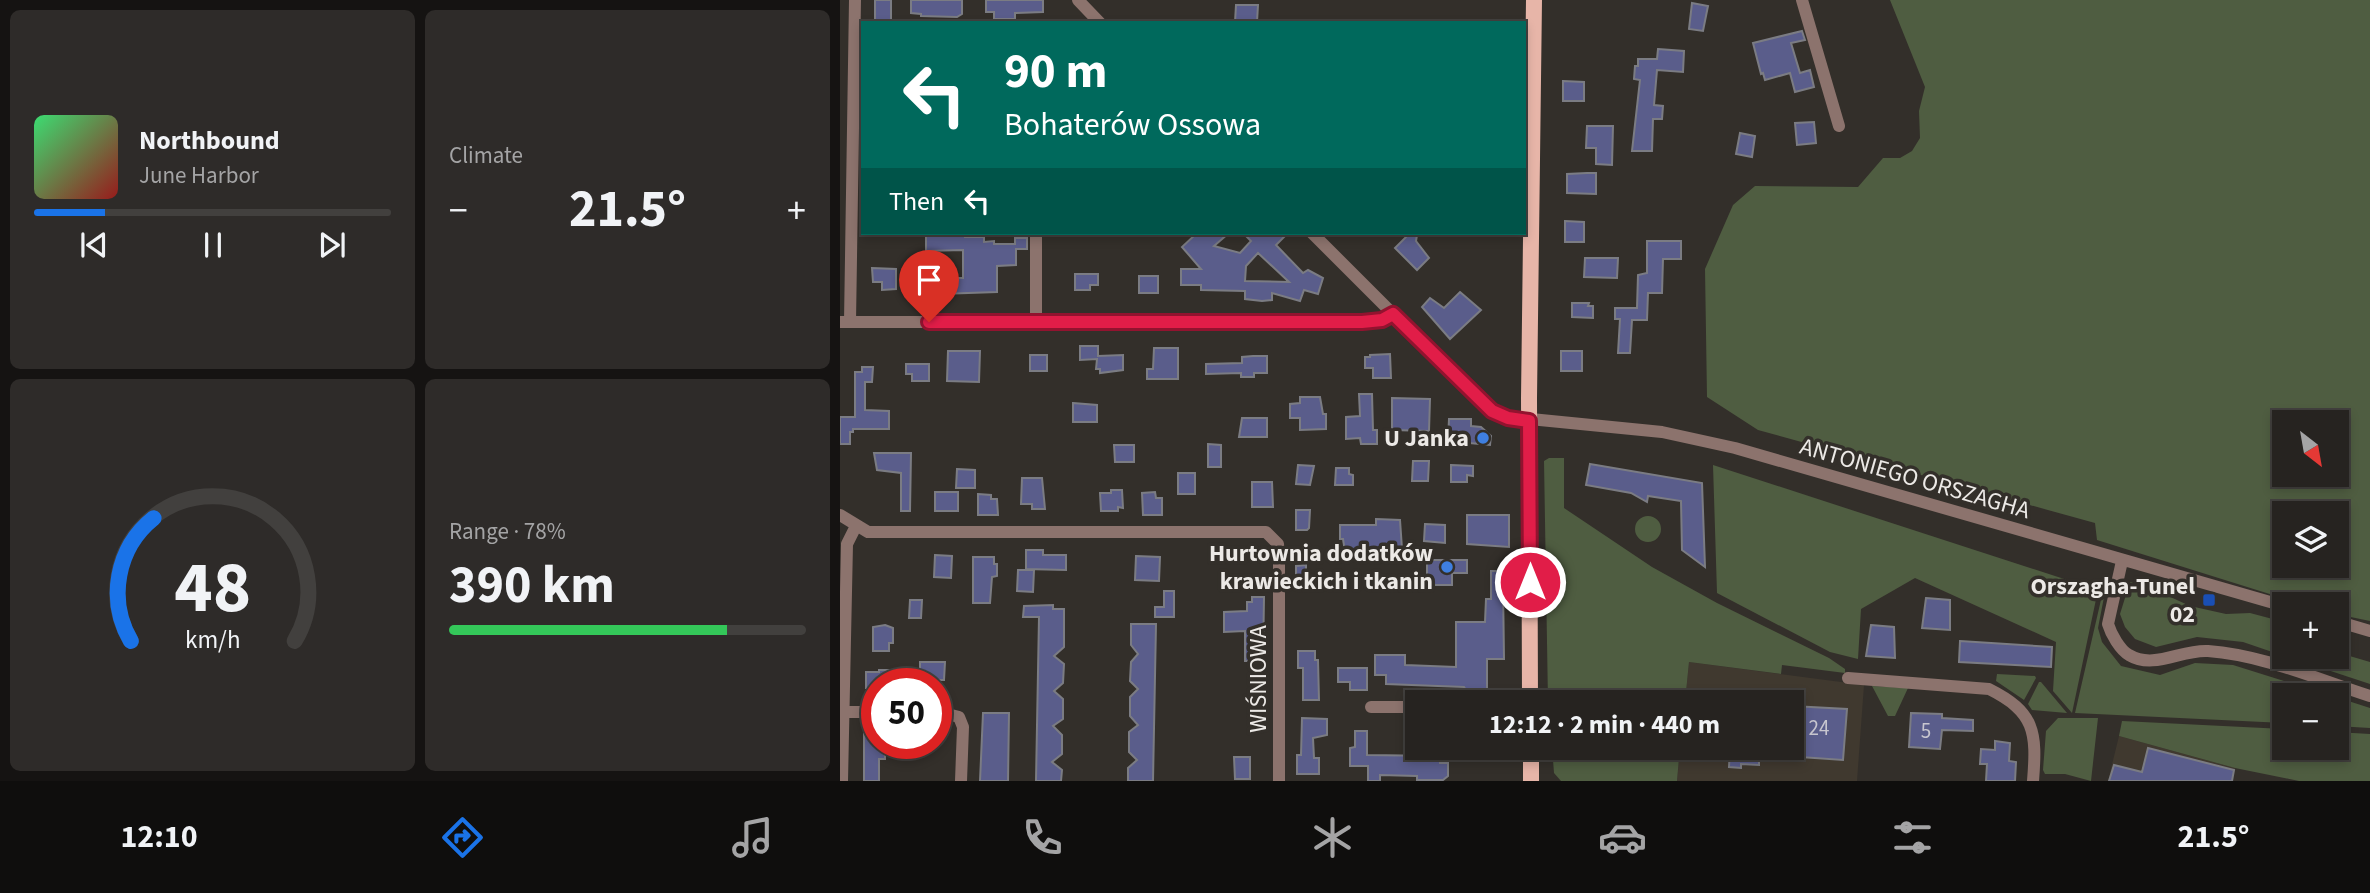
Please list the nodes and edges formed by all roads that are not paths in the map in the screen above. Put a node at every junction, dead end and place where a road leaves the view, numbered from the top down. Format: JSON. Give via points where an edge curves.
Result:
{"nodes":[{"id":1,"x":855,"y":0,"type":"edge"},
{"id":2,"x":1078,"y":0,"type":"edge"},
{"id":3,"x":1534,"y":0,"type":"edge"},
{"id":4,"x":1802,"y":0,"type":"edge"},
{"id":5,"x":1098,"y":21,"type":"edge"},
{"id":6,"x":1839,"y":126,"type":"dead end"},
{"id":7,"x":845,"y":154,"type":"edge"},
{"id":8,"x":1036,"y":235,"type":"edge"},
{"id":9,"x":1313,"y":235,"type":"edge"},
{"id":10,"x":1393,"y":314,"type":"junction"},
{"id":11,"x":845,"y":322,"type":"edge"},
{"id":12,"x":1036,"y":323,"type":"junction"},
{"id":13,"x":1529,"y":421,"type":"junction"},
{"id":14,"x":840,"y":515,"type":"edge"},
{"id":15,"x":856,"y":526,"type":"junction"},
{"id":16,"x":2122,"y":561,"type":"junction"},
{"id":17,"x":2272,"y":603,"type":"edge"},
{"id":18,"x":2349,"y":625,"type":"edge"},
{"id":19,"x":2370,"y":631,"type":"edge"},
{"id":20,"x":1848,"y":678,"type":"dead end"},
{"id":21,"x":1530,"y":690,"type":"edge"},
{"id":22,"x":2370,"y":696,"type":"edge"},
{"id":23,"x":1371,"y":706,"type":"dead end"},
{"id":24,"x":1405,"y":707,"type":"edge"},
{"id":25,"x":843,"y":712,"type":"junction"},
{"id":26,"x":861,"y":712,"type":"edge"},
{"id":27,"x":952,"y":715,"type":"edge"},
{"id":28,"x":1531,"y":760,"type":"edge"},
{"id":29,"x":842,"y":781,"type":"edge"},
{"id":30,"x":961,"y":781,"type":"edge"},
{"id":31,"x":1279,"y":781,"type":"edge"},
{"id":32,"x":1531,"y":781,"type":"edge"},
{"id":33,"x":2033,"y":781,"type":"edge"}],
"edges":[{"from":1,"to":7,"type":"street"},
{"from":2,"to":5,"type":"street"},
{"from":3,"to":13,"type":"main road"},
{"from":4,"to":6,"type":"street"},
{"from":7,"to":11,"type":"street"},
{"from":8,"to":12,"type":"street"},
{"from":9,"to":10,"type":"street","name":"ANTONIEGO ORSZAGHA"},
{"from":10,"to":12,"type":"street","via":[[1362,322]]},
{"from":10,"to":13,"type":"street","name":"ANTONIEGO ORSZAGHA","via":[[1492,411]]},
{"from":11,"to":12,"type":"street"},
{"from":13,"to":16,"type":"street","name":"ANTONIEGO ORSZAGHA","via":[[1700,439]]},
{"from":13,"to":21,"type":"main road"},
{"from":14,"to":15,"type":"street"},
{"from":15,"to":25,"type":"street","via":[[847,544]]},
{"from":15,"to":31,"type":"street","name":"WIŚNIOWA","via":[[867,532],[1257,530],[1274,537],[1279,556]]},
{"from":16,"to":17,"type":"street","name":"ANTONIEGO ORSZAGHA"},
{"from":16,"to":22,"type":"street","via":[[2108,624],[2129,655],[2157,662],[2195,650],[2238,653]]},
{"from":18,"to":19,"type":"street"},
{"from":20,"to":33,"type":"street","via":[[1989,688],[2006,697],[2032,726]]},
{"from":23,"to":24,"type":"street"},
{"from":25,"to":26,"type":"street"},
{"from":25,"to":29,"type":"street"},
{"from":27,"to":30,"type":"street","via":[[959,717],[963,727]]},
{"from":28,"to":32,"type":"main road"}]}
